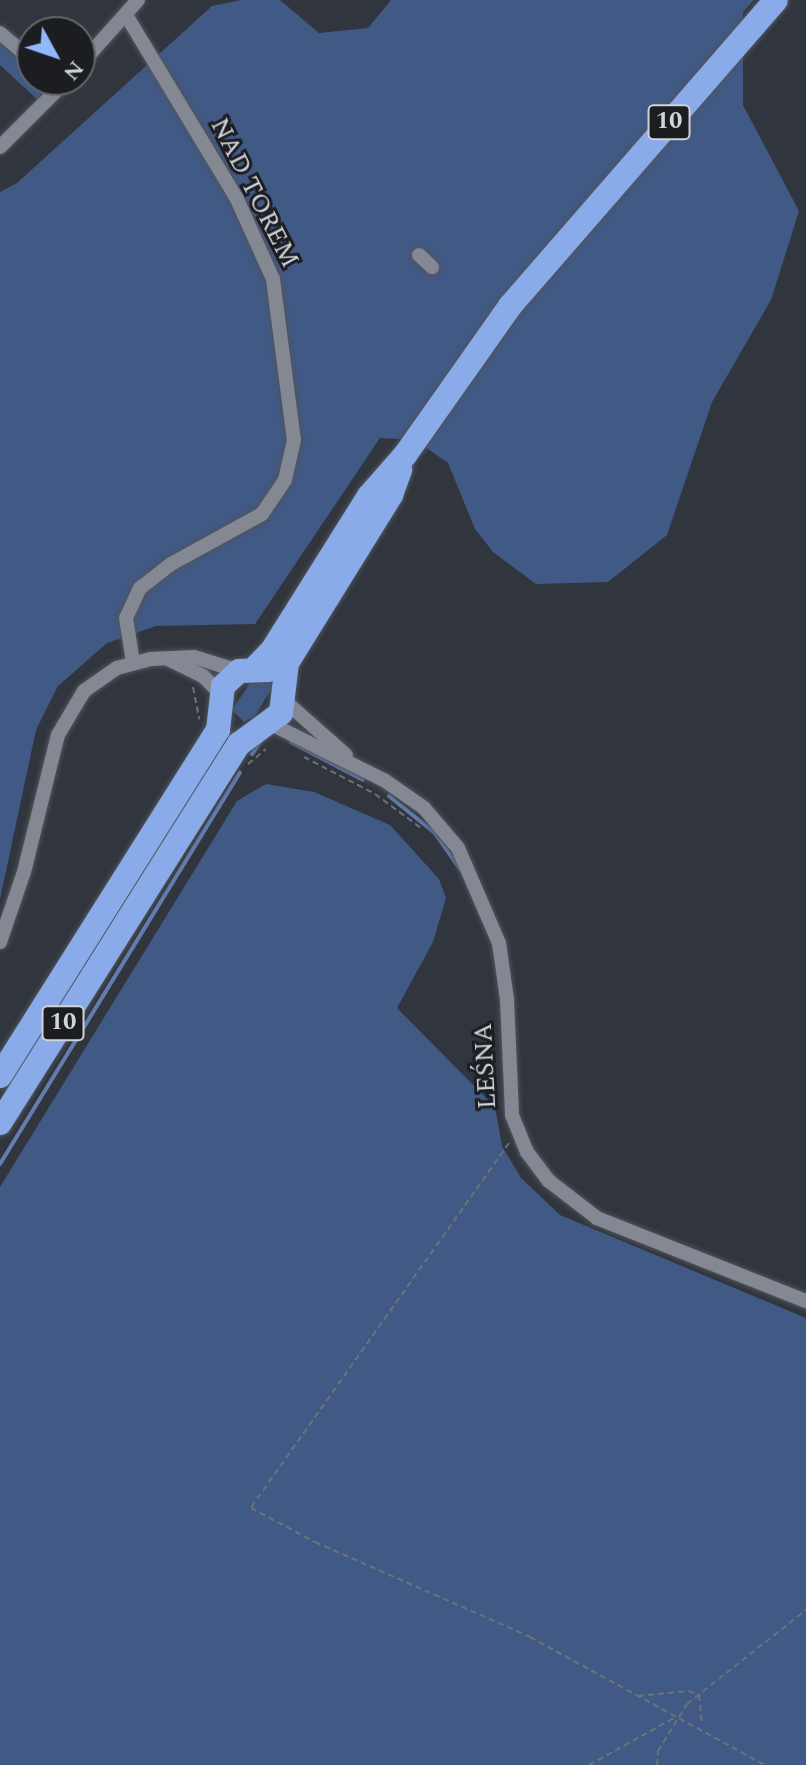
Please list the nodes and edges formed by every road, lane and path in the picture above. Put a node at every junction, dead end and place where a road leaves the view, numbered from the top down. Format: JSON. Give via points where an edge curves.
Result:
{"nodes":[{"id":1,"x":138,"y":0,"type":"edge"},
{"id":2,"x":776,"y":0,"type":"edge"},
{"id":3,"x":126,"y":15,"type":"junction"},
{"id":4,"x":0,"y":33,"type":"edge"},
{"id":5,"x":16,"y":46,"type":"edge"},
{"id":6,"x":96,"y":48,"type":"edge"},
{"id":7,"x":51,"y":96,"type":"edge"},
{"id":8,"x":0,"y":147,"type":"edge"},
{"id":9,"x":419,"y":255,"type":"dead end"},
{"id":10,"x":432,"y":267,"type":"dead end"},
{"id":11,"x":405,"y":455,"type":"junction"},
{"id":12,"x":167,"y":658,"type":"junction"},
{"id":13,"x":133,"y":662,"type":"junction"},
{"id":14,"x":247,"y":670,"type":"junction"},
{"id":15,"x":191,"y":680,"type":"dead end"},
{"id":16,"x":286,"y":690,"type":"junction"},
{"id":17,"x":214,"y":710,"type":"junction"},
{"id":18,"x":266,"y":732,"type":"junction"},
{"id":19,"x":298,"y":754,"type":"dead end"},
{"id":20,"x":240,"y":759,"type":"dead end"},
{"id":21,"x":352,"y":761,"type":"junction"},
{"id":22,"x":425,"y":832,"type":"dead end"},
{"id":23,"x":0,"y":942,"type":"edge"},
{"id":24,"x":0,"y":1076,"type":"edge"},
{"id":25,"x":0,"y":1123,"type":"edge"},
{"id":26,"x":517,"y":1132,"type":"junction"},
{"id":27,"x":806,"y":1301,"type":"edge"},
{"id":28,"x":806,"y":1610,"type":"edge"},
{"id":29,"x":699,"y":1695,"type":"junction"},
{"id":30,"x":636,"y":1696,"type":"junction"},
{"id":31,"x":677,"y":1717,"type":"junction"},
{"id":32,"x":702,"y":1726,"type":"junction"},
{"id":33,"x":589,"y":1765,"type":"edge"},
{"id":34,"x":657,"y":1765,"type":"edge"},
{"id":35,"x":765,"y":1765,"type":"edge"}],
"edges":[{"from":1,"to":3,"type":"street"},
{"from":2,"to":11,"type":"highway","number":"10","via":[[510,306]]},
{"from":3,"to":6,"type":"street"},
{"from":3,"to":13,"type":"street","name":"NAD TOREM","via":[[236,197],[273,279],[294,440],[285,480],[262,514],[171,564],[140,588],[126,618]]},
{"from":4,"to":5,"type":"street"},
{"from":7,"to":8,"type":"street"},
{"from":9,"to":10,"type":"street"},
{"from":11,"to":14,"type":"highway","number":"10","via":[[369,496],[273,649]]},
{"from":11,"to":16,"type":"highway","number":"10","via":[[391,495],[287,663]]},
{"from":12,"to":13,"type":"street"},
{"from":12,"to":14,"type":"street","via":[[194,657]]},
{"from":12,"to":17,"type":"street","via":[[203,676]]},
{"from":13,"to":23,"type":"street","via":[[93,683],[64,721]]},
{"from":14,"to":16,"type":"highway"},
{"from":14,"to":17,"type":"highway","number":"10"},
{"from":15,"to":17,"type":"path"},
{"from":16,"to":18,"type":"highway","number":"10"},
{"from":16,"to":21,"type":"street","name":"LEŚNA"},
{"from":17,"to":18,"type":"highway","via":[[239,727]]},
{"from":17,"to":24,"type":"highway","number":"10","via":[[218,730]]},
{"from":18,"to":20,"type":"path","via":[[254,764]]},
{"from":18,"to":21,"type":"street","name":"LEŚNA"},
{"from":18,"to":25,"type":"highway","number":"10","via":[[239,744]]},
{"from":19,"to":22,"type":"path","via":[[375,794]]},
{"from":21,"to":26,"type":"street","name":"LEŚNA","via":[[414,801],[446,830],[480,891],[503,970],[508,1085]]},
{"from":26,"to":27,"type":"street","name":"LEŚNA","via":[[549,1181],[597,1218]]},
{"from":26,"to":30,"type":"path","via":[[251,1508],[315,1542],[530,1637]]},
{"from":28,"to":29,"type":"path"},
{"from":29,"to":30,"type":"path","via":[[689,1691]]},
{"from":29,"to":31,"type":"path"},
{"from":29,"to":32,"type":"path"},
{"from":30,"to":31,"type":"path"},
{"from":31,"to":32,"type":"path"},
{"from":31,"to":33,"type":"path"},
{"from":31,"to":34,"type":"path","via":[[658,1751]]},
{"from":32,"to":35,"type":"path"}]}
